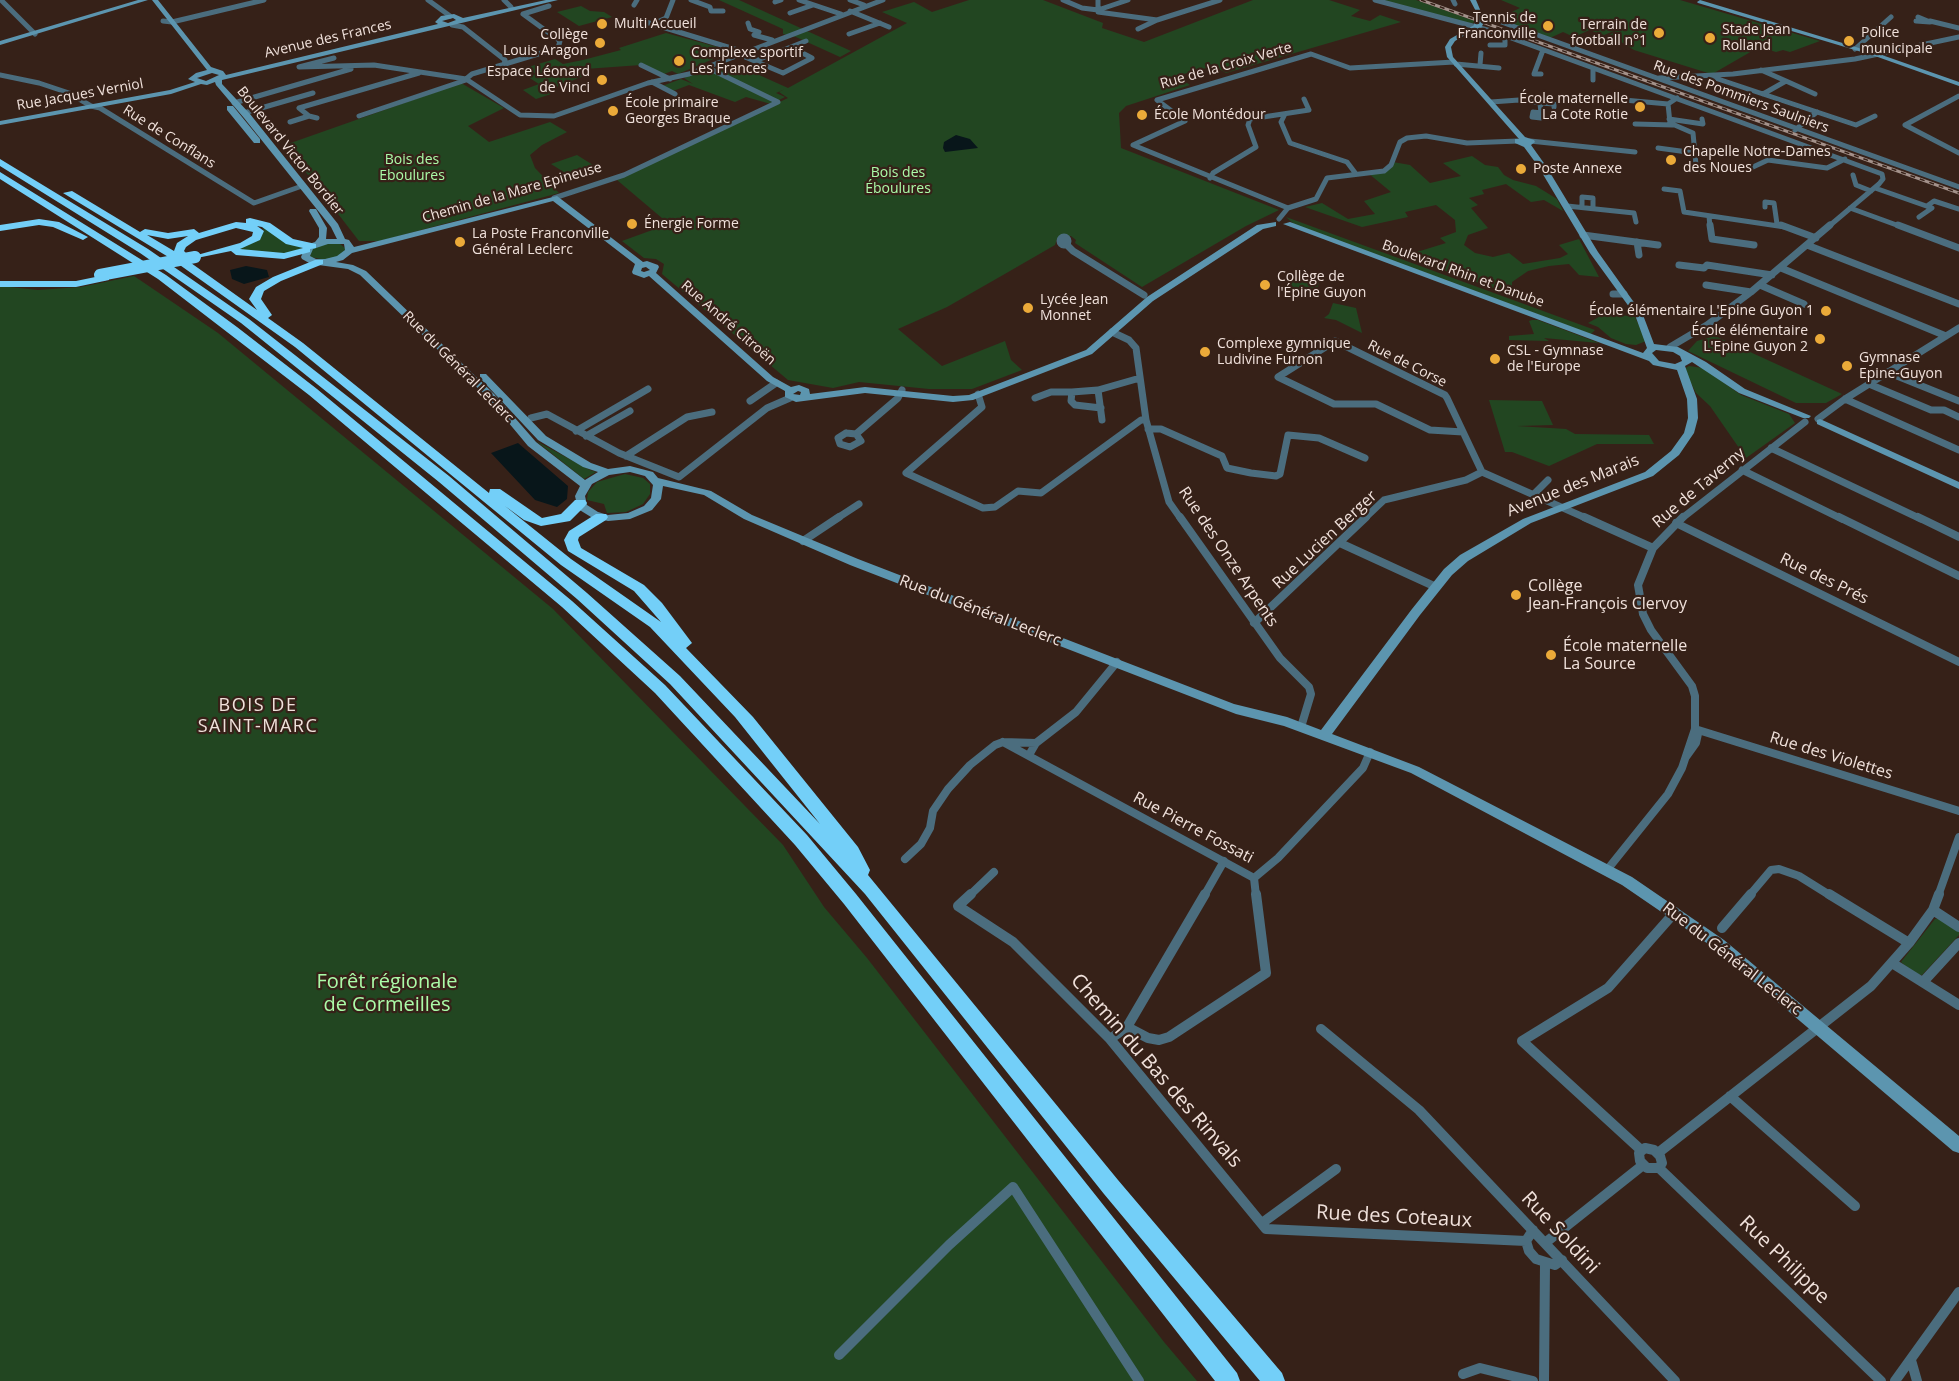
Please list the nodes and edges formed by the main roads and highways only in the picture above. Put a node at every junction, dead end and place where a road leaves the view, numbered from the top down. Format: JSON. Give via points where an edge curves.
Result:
{"nodes":[{"id":1,"x":146,"y":0,"type":"edge"},
{"id":2,"x":155,"y":0,"type":"edge"},
{"id":3,"x":555,"y":0,"type":"edge"},
{"id":4,"x":1473,"y":0,"type":"edge"},
{"id":5,"x":1691,"y":1,"type":"edge"},
{"id":6,"x":1700,"y":1,"type":"edge"},
{"id":7,"x":548,"y":3,"type":"edge"},
{"id":8,"x":441,"y":19,"type":"junction"},
{"id":9,"x":461,"y":22,"type":"junction"},
{"id":10,"x":0,"y":43,"type":"edge"},
{"id":11,"x":204,"y":62,"type":"junction"},
{"id":12,"x":246,"y":69,"type":"junction"},
{"id":13,"x":219,"y":75,"type":"junction"},
{"id":14,"x":198,"y":80,"type":"junction"},
{"id":15,"x":1959,"y":84,"type":"edge"},
{"id":16,"x":0,"y":123,"type":"edge"},
{"id":17,"x":0,"y":160,"type":"edge"},
{"id":18,"x":0,"y":175,"type":"edge"},
{"id":19,"x":298,"y":187,"type":"junction"},
{"id":20,"x":120,"y":223,"type":"junction"},
{"id":21,"x":0,"y":228,"type":"edge"},
{"id":22,"x":346,"y":248,"type":"junction"},
{"id":23,"x":124,"y":254,"type":"junction"},
{"id":24,"x":315,"y":254,"type":"junction"},
{"id":25,"x":197,"y":258,"type":"junction"},
{"id":26,"x":641,"y":265,"type":"joint"},
{"id":27,"x":102,"y":276,"type":"junction"},
{"id":28,"x":0,"y":279,"type":"edge"},
{"id":29,"x":0,"y":284,"type":"edge"},
{"id":30,"x":217,"y":285,"type":"junction"},
{"id":31,"x":1645,"y":330,"type":"junction"},
{"id":32,"x":299,"y":345,"type":"junction"},
{"id":33,"x":1649,"y":352,"type":"junction"},
{"id":34,"x":1677,"y":355,"type":"junction"},
{"id":35,"x":1666,"y":366,"type":"junction"},
{"id":36,"x":1684,"y":378,"type":"junction"},
{"id":37,"x":804,"y":394,"type":"joint"},
{"id":38,"x":407,"y":431,"type":"junction"},
{"id":39,"x":608,"y":472,"type":"junction"},
{"id":40,"x":656,"y":481,"type":"junction"},
{"id":41,"x":585,"y":485,"type":"junction"},
{"id":42,"x":1959,"y":486,"type":"edge"},
{"id":43,"x":656,"y":499,"type":"junction"},
{"id":44,"x":580,"y":503,"type":"junction"},
{"id":45,"x":729,"y":506,"type":"junction"},
{"id":46,"x":601,"y":517,"type":"junction"},
{"id":47,"x":1235,"y":708,"type":"junction"},
{"id":48,"x":748,"y":721,"type":"junction"},
{"id":49,"x":1276,"y":724,"type":"junction"},
{"id":50,"x":1300,"y":728,"type":"junction"},
{"id":51,"x":1324,"y":735,"type":"junction"},
{"id":52,"x":1333,"y":746,"type":"junction"},
{"id":53,"x":1369,"y":756,"type":"junction"},
{"id":54,"x":871,"y":889,"type":"junction"},
{"id":55,"x":1959,"y":1146,"type":"edge"},
{"id":56,"x":1229,"y":1381,"type":"edge"},
{"id":57,"x":1274,"y":1381,"type":"edge"}],
"edges":[{"from":1,"to":10,"type":"main road"},
{"from":1,"to":14,"type":"main road","name":"Boulevard Victor Bordier","via":[[199,66]]},
{"from":2,"to":11,"type":"main road","name":"Boulevard Victor Bordier"},
{"from":3,"to":9,"type":"main road"},
{"from":4,"to":31,"type":"main road","name":"Avenue des Marais","via":[[1480,21],[1456,36],[1448,51],[1525,141],[1583,235],[1640,315]]},
{"from":5,"to":6,"type":"main road"},
{"from":6,"to":15,"type":"main road"},
{"from":7,"to":9,"type":"main road","via":[[511,7]]},
{"from":8,"to":9,"type":"main road","via":[[450,16]]},
{"from":8,"to":9,"type":"main road","via":[[452,25]]},
{"from":8,"to":12,"type":"main road","name":"Avenue des Frances"},
{"from":8,"to":13,"type":"main road","name":"Avenue des Frances"},
{"from":11,"to":12,"type":"main road","via":[[222,69]]},
{"from":11,"to":13,"type":"main road","name":"Boulevard Victor Bordier"},
{"from":12,"to":13,"type":"main road","name":"Avenue des Frances"},
{"from":13,"to":14,"type":"main road","name":"Rue Jacques Verniol"},
{"from":13,"to":19,"type":"main road","name":"Boulevard Victor Bordier","via":[[218,84]]},
{"from":14,"to":16,"type":"main road","name":"Rue Jacques Verniol","via":[[164,93]]},
{"from":14,"to":19,"type":"main road","name":"Boulevard Victor Bordier","via":[[211,86]]},
{"from":17,"to":20,"type":"highway","via":[[23,168]]},
{"from":17,"to":54,"type":"highway","via":[[144,251],[245,321],[444,479],[675,680]]},
{"from":18,"to":23,"type":"highway"},
{"from":19,"to":22,"type":"main road","name":"Boulevard Victor Bordier","via":[[337,229]]},
{"from":19,"to":24,"type":"main road","name":"Boulevard Victor Bordier","via":[[322,225],[324,234]]},
{"from":20,"to":24,"type":"highway","via":[[149,234],[168,236],[254,221]]},
{"from":20,"to":30,"type":"highway"},
{"from":21,"to":23,"type":"highway","via":[[39,222],[55,224]]},
{"from":22,"to":24,"type":"main road"},
{"from":22,"to":24,"type":"main road"},
{"from":22,"to":26,"type":"main road","name":"Chemin de la Mare Epineuse","via":[[382,243],[554,198]]},
{"from":22,"to":39,"type":"main road","name":"Rue du Général Leclerc","via":[[347,258],[377,279],[498,391],[542,438],[587,465]]},
{"from":23,"to":56,"type":"highway","via":[[162,277],[313,392],[567,604],[660,689],[801,840],[850,899]]},
{"from":24,"to":25,"type":"highway","via":[[278,261],[234,255]]},
{"from":24,"to":32,"type":"highway","via":[[255,297],[258,308]]},
{"from":24,"to":41,"type":"main road","name":"Rue du Général Leclerc","via":[[363,273],[491,396],[532,444]]},
{"from":25,"to":27,"type":"highway","bridge":true},
{"from":25,"to":30,"type":"highway","via":[[244,245],[258,236],[258,229],[231,226],[181,245],[180,255]]},
{"from":26,"to":37,"type":"main road","name":"Rue André Citroën","via":[[654,266],[651,273],[776,383],[790,394]]},
{"from":27,"to":28,"type":"highway","via":[[30,282]]},
{"from":27,"to":29,"type":"highway","via":[[76,284]]},
{"from":30,"to":32,"type":"highway"},
{"from":31,"to":33,"type":"main road","name":"Avenue des Marais"},
{"from":31,"to":34,"type":"main road","name":"Avenue des Marais"},
{"from":32,"to":38,"type":"highway"},
{"from":33,"to":34,"type":"main road"},
{"from":33,"to":35,"type":"main road","name":"Boulevard Rhin et Danube"},
{"from":33,"to":37,"type":"main road","name":"Boulevard Rhin et Danube","via":[[1629,349],[1280,222],[1260,227],[1171,284],[1149,292],[1089,352],[978,394],[953,399],[853,389]]},
{"from":34,"to":35,"type":"main road"},
{"from":34,"to":36,"type":"main road","name":"Avenue des Marais"},
{"from":34,"to":42,"type":"main road","via":[[1705,367],[1742,391]]},
{"from":35,"to":36,"type":"main road"},
{"from":36,"to":51,"type":"main road","name":"Avenue des Marais","via":[[1692,399],[1693,418],[1689,433],[1675,453],[1642,477],[1561,506],[1495,538],[1452,568]]},
{"from":38,"to":44,"type":"highway","via":[[534,520],[550,522],[565,518]]},
{"from":38,"to":48,"type":"highway","via":[[566,561],[655,624]]},
{"from":39,"to":40,"type":"main road","via":[[637,470]]},
{"from":39,"to":41,"type":"main road"},
{"from":40,"to":43,"type":"main road"},
{"from":40,"to":45,"type":"main road","name":"Rue du Général Leclerc","via":[[702,491]]},
{"from":41,"to":44,"type":"main road"},
{"from":43,"to":45,"type":"main road","name":"Rue du Général Leclerc","via":[[667,493],[684,492]]},
{"from":43,"to":46,"type":"main road","via":[[648,508],[630,516]]},
{"from":44,"to":46,"type":"main road","via":[[585,510]]},
{"from":45,"to":47,"type":"main road","name":"Rue du Général Leclerc","via":[[943,597]]},
{"from":46,"to":48,"type":"highway","via":[[574,534],[571,540],[575,551],[630,581],[646,595]]},
{"from":47,"to":49,"type":"main road","name":"Rue du Général Leclerc"},
{"from":47,"to":50,"type":"main road","name":"Rue du Général Leclerc"},
{"from":48,"to":54,"type":"highway","via":[[852,852]]},
{"from":49,"to":50,"type":"main road","name":"Rue du Général Leclerc"},
{"from":49,"to":52,"type":"main road","name":"Rue du Général Leclerc"},
{"from":50,"to":51,"type":"main road","name":"Rue du Général Leclerc"},
{"from":51,"to":52,"type":"main road"},
{"from":51,"to":53,"type":"main road","name":"Rue du Général Leclerc"},
{"from":52,"to":53,"type":"main road","name":"Rue du Général Leclerc"},
{"from":53,"to":55,"type":"main road","name":"Rue du Général Leclerc","via":[[1451,789],[1607,870],[1675,912],[1719,944]]},
{"from":54,"to":57,"type":"highway","via":[[1111,1187]]}]}
